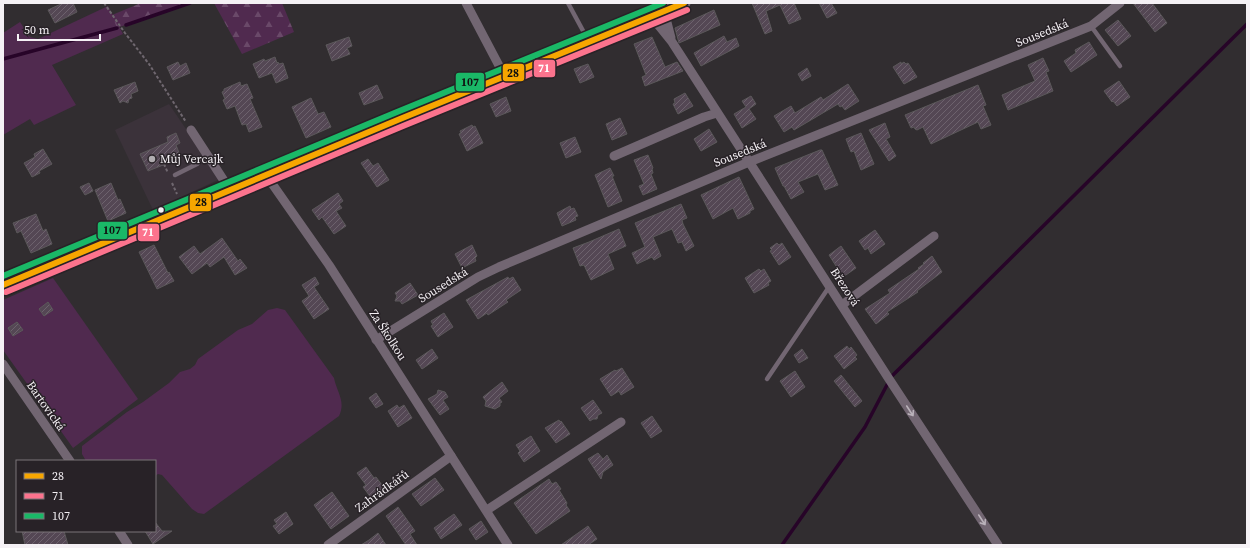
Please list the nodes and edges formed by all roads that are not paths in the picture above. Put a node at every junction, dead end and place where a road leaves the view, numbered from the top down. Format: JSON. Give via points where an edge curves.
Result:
{"nodes":[{"id":1,"x":466,"y":3,"type":"edge"},
{"id":2,"x":568,"y":3,"type":"edge"},
{"id":3,"x":684,"y":3,"type":"edge"},
{"id":4,"x":1120,"y":3,"type":"edge"},
{"id":5,"x":664,"y":11,"type":"junction"},
{"id":6,"x":651,"y":16,"type":"junction"},
{"id":7,"x":1091,"y":26,"type":"junction"},
{"id":8,"x":589,"y":42,"type":"junction"},
{"id":9,"x":672,"y":42,"type":"junction"},
{"id":10,"x":1120,"y":66,"type":"dead end"},
{"id":11,"x":505,"y":77,"type":"junction"},
{"id":12,"x":717,"y":113,"type":"junction"},
{"id":13,"x":191,"y":130,"type":"road end"},
{"id":14,"x":207,"y":155,"type":"junction"},
{"id":15,"x":614,"y":156,"type":"dead end"},
{"id":16,"x":749,"y":162,"type":"junction"},
{"id":17,"x":175,"y":174,"type":"dead end"},
{"id":18,"x":266,"y":175,"type":"junction"},
{"id":19,"x":230,"y":190,"type":"junction"},
{"id":20,"x":934,"y":236,"type":"dead end"},
{"id":21,"x":3,"y":285,"type":"edge"},
{"id":22,"x":830,"y":286,"type":"junction"},
{"id":23,"x":842,"y":305,"type":"junction"},
{"id":24,"x":376,"y":340,"type":"junction"},
{"id":25,"x":3,"y":364,"type":"edge"},
{"id":26,"x":767,"y":379,"type":"dead end"},
{"id":27,"x":621,"y":422,"type":"dead end"},
{"id":28,"x":451,"y":456,"type":"junction"},
{"id":29,"x":69,"y":460,"type":"edge"},
{"id":30,"x":486,"y":510,"type":"junction"},
{"id":31,"x":120,"y":532,"type":"edge"},
{"id":32,"x":128,"y":545,"type":"edge"},
{"id":33,"x":328,"y":545,"type":"edge"},
{"id":34,"x":508,"y":545,"type":"edge"},
{"id":35,"x":998,"y":545,"type":"edge"}],
"edges":[{"from":1,"to":11,"type":"street"},
{"from":2,"to":8,"type":"lane"},
{"from":3,"to":5,"type":"main road"},
{"from":4,"to":7,"type":"street","name":"Sousedská"},
{"from":5,"to":6,"type":"main road"},
{"from":5,"to":9,"type":"street","name":"Březová"},
{"from":6,"to":8,"type":"main road"},
{"from":6,"to":9,"type":"street","name":"Březová"},
{"from":7,"to":10,"type":"lane"},
{"from":7,"to":16,"type":"street","name":"Sousedská"},
{"from":8,"to":11,"type":"main road"},
{"from":9,"to":12,"type":"street","name":"Březová"},
{"from":11,"to":18,"type":"main road"},
{"from":12,"to":15,"type":"street"},
{"from":12,"to":16,"type":"street","name":"Březová"},
{"from":13,"to":14,"type":"street"},
{"from":14,"to":17,"type":"lane","via":[[197,164]]},
{"from":14,"to":19,"type":"street"},
{"from":16,"to":22,"type":"street","name":"Březová"},
{"from":16,"to":24,"type":"street","name":"Sousedská","via":[[478,277]]},
{"from":18,"to":19,"type":"main road"},
{"from":18,"to":24,"type":"street","name":"Za Školkou","via":[[329,265]]},
{"from":19,"to":21,"type":"main road"},
{"from":20,"to":23,"type":"street"},
{"from":22,"to":23,"type":"street","name":"Březová"},
{"from":22,"to":26,"type":"lane"},
{"from":23,"to":35,"type":"street","name":"Březová","one_way":true},
{"from":24,"to":28,"type":"street","name":"Za Školkou"},
{"from":25,"to":29,"type":"street","name":"Bartovická"},
{"from":27,"to":30,"type":"street"},
{"from":28,"to":30,"type":"street","name":"Za Školkou"},
{"from":28,"to":33,"type":"street","name":"Zahrádkářů"},
{"from":30,"to":34,"type":"street","name":"Za Školkou"},
{"from":31,"to":32,"type":"street"}]}
